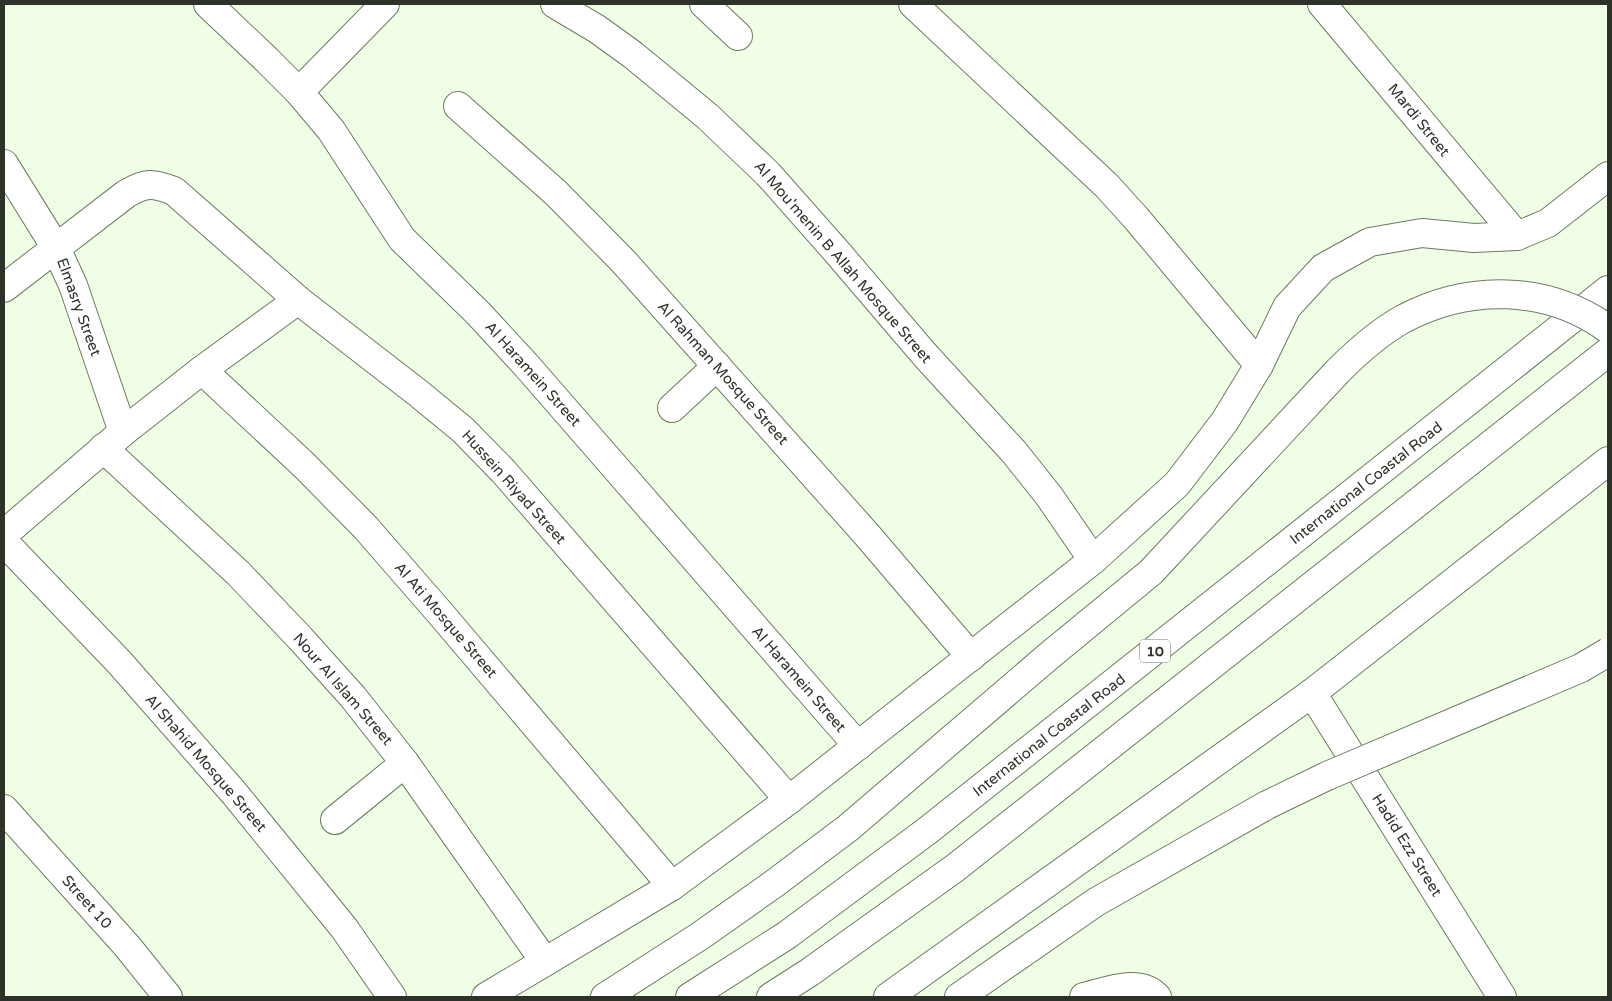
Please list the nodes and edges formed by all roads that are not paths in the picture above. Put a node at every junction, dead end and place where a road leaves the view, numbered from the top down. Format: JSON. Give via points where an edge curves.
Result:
{"nodes":[{"id":1,"x":385,"y":4,"type":"edge"},
{"id":2,"x":555,"y":4,"type":"edge"},
{"id":3,"x":704,"y":4,"type":"edge"},
{"id":4,"x":913,"y":4,"type":"edge"},
{"id":5,"x":1322,"y":4,"type":"edge"},
{"id":6,"x":210,"y":5,"type":"edge"},
{"id":7,"x":738,"y":36,"type":"dead end"},
{"id":8,"x":298,"y":92,"type":"junction"},
{"id":9,"x":458,"y":106,"type":"dead end"},
{"id":10,"x":4,"y":164,"type":"edge"},
{"id":11,"x":1608,"y":176,"type":"edge"},
{"id":12,"x":1517,"y":236,"type":"junction"},
{"id":13,"x":56,"y":248,"type":"junction"},
{"id":14,"x":4,"y":288,"type":"edge"},
{"id":15,"x":1608,"y":290,"type":"edge"},
{"id":16,"x":298,"y":300,"type":"junction"},
{"id":17,"x":1608,"y":329,"type":"edge"},
{"id":18,"x":1608,"y":352,"type":"edge"},
{"id":19,"x":1260,"y":364,"type":"junction"},
{"id":20,"x":717,"y":366,"type":"junction"},
{"id":21,"x":202,"y":370,"type":"junction"},
{"id":22,"x":672,"y":408,"type":"dead end"},
{"id":23,"x":113,"y":440,"type":"junction"},
{"id":24,"x":1608,"y":461,"type":"edge"},
{"id":25,"x":4,"y":534,"type":"edge"},
{"id":26,"x":4,"y":542,"type":"edge"},
{"id":27,"x":1093,"y":560,"type":"junction"},
{"id":28,"x":1608,"y":652,"type":"edge"},
{"id":29,"x":971,"y":656,"type":"junction"},
{"id":30,"x":1312,"y":693,"type":"junction"},
{"id":31,"x":858,"y":746,"type":"junction"},
{"id":32,"x":405,"y":763,"type":"junction"},
{"id":33,"x":789,"y":800,"type":"junction"},
{"id":34,"x":4,"y":809,"type":"edge"},
{"id":35,"x":334,"y":820,"type":"dead end"},
{"id":36,"x":672,"y":886,"type":"junction"},
{"id":37,"x":545,"y":962,"type":"junction"},
{"id":38,"x":168,"y":997,"type":"edge"},
{"id":39,"x":392,"y":997,"type":"edge"},
{"id":40,"x":486,"y":997,"type":"edge"},
{"id":41,"x":605,"y":997,"type":"edge"},
{"id":42,"x":690,"y":997,"type":"edge"},
{"id":43,"x":771,"y":997,"type":"edge"},
{"id":44,"x":888,"y":997,"type":"edge"},
{"id":45,"x":959,"y":997,"type":"edge"},
{"id":46,"x":1084,"y":997,"type":"edge"},
{"id":47,"x":1157,"y":997,"type":"edge"},
{"id":48,"x":1502,"y":997,"type":"edge"}],
"edges":[{"from":1,"to":8,"type":"main road"},
{"from":2,"to":27,"type":"main road","name":"Al Mou'menin B Allah Mosque Street","via":[[633,55],[706,116],[768,174],[925,356],[1014,452]]},
{"from":3,"to":7,"type":"main road"},
{"from":4,"to":19,"type":"main road","via":[[1107,186]]},
{"from":5,"to":12,"type":"main road","name":"Mardi Street"},
{"from":6,"to":8,"type":"main road","name":"Al Haramein Street"},
{"from":8,"to":31,"type":"main road","name":"Al Haramein Street","via":[[331,130],[402,239],[526,365]]},
{"from":9,"to":20,"type":"main road","name":"Al Rahman Mosque Street","via":[[556,192]]},
{"from":10,"to":13,"type":"main road","name":"Elmasry Street"},
{"from":11,"to":12,"type":"main road","via":[[1548,223]]},
{"from":12,"to":19,"type":"main road","via":[[1474,238],[1422,233],[1370,242],[1323,268],[1287,307]]},
{"from":13,"to":14,"type":"main road"},
{"from":13,"to":16,"type":"main road","name":"Hussein Riyad Street","via":[[126,194],[150,184],[161,186],[174,191]]},
{"from":13,"to":23,"type":"main road","name":"Elmasry Street","via":[[73,284]]},
{"from":15,"to":42,"type":"main road","name":"International Coastal Road","number":"10","via":[[927,831],[786,935]]},
{"from":16,"to":21,"type":"main road"},
{"from":16,"to":33,"type":"main road","name":"Hussein Riyad Street","via":[[463,430],[504,472]]},
{"from":17,"to":41,"type":"main road","bridge":true,"via":[[1574,309],[1549,301],[1499,294],[1448,300],[1403,320],[1359,350],[1151,572],[848,828],[775,884]]},
{"from":18,"to":43,"type":"main road","via":[[955,868]]},
{"from":19,"to":27,"type":"main road","via":[[1225,421],[1177,484]]},
{"from":20,"to":22,"type":"main road"},
{"from":20,"to":29,"type":"main road","name":"Al Rahman Mosque Street"},
{"from":21,"to":23,"type":"main road"},
{"from":21,"to":36,"type":"main road","name":"Al Ati Mosque Street","via":[[366,528]]},
{"from":23,"to":25,"type":"main road"},
{"from":23,"to":32,"type":"main road","name":"Nour Al Islam Street","via":[[294,631],[353,697]]},
{"from":24,"to":30,"type":"main road"},
{"from":26,"to":39,"type":"main road","name":"Al Shahid Mosque Street","via":[[120,663],[234,793],[344,928]]},
{"from":27,"to":29,"type":"main road"},
{"from":28,"to":45,"type":"main road","bridge":true,"via":[[1581,668],[1327,776],[1267,805],[1096,902]]},
{"from":29,"to":31,"type":"main road"},
{"from":30,"to":44,"type":"main road"},
{"from":30,"to":48,"type":"main road","name":"Hadid Ezz Street"},
{"from":31,"to":33,"type":"main road"},
{"from":32,"to":35,"type":"main road"},
{"from":32,"to":37,"type":"main road","name":"Nour Al Islam Street"},
{"from":33,"to":36,"type":"main road"},
{"from":34,"to":38,"type":"main road","name":"Street 10"},
{"from":36,"to":37,"type":"main road"},
{"from":37,"to":40,"type":"main road"},
{"from":46,"to":47,"type":"main road","via":[[1130,987],[1143,988]]}]}
